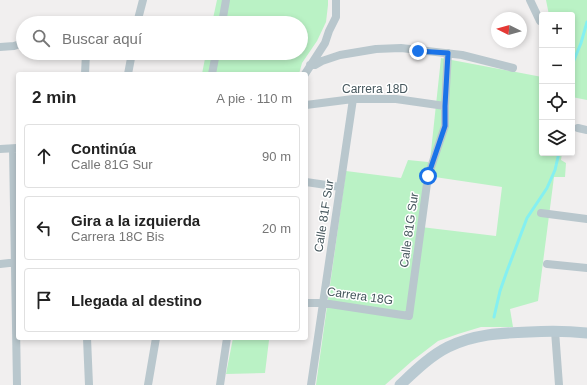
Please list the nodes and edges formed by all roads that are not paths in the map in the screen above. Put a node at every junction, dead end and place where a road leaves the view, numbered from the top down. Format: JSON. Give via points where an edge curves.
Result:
{"nodes":[{"id":1,"x":143,"y":0,"type":"edge"},
{"id":2,"x":226,"y":0,"type":"edge"},
{"id":3,"x":336,"y":0,"type":"edge"},
{"id":4,"x":530,"y":0,"type":"edge"},
{"id":5,"x":139,"y":16,"type":"edge"},
{"id":6,"x":223,"y":16,"type":"edge"},
{"id":7,"x":539,"y":19,"type":"edge"},
{"id":8,"x":16,"y":45,"type":"edge"},
{"id":9,"x":0,"y":47,"type":"edge"},
{"id":10,"x":448,"y":53,"type":"junction"},
{"id":11,"x":86,"y":60,"type":"edge"},
{"id":12,"x":131,"y":60,"type":"edge"},
{"id":13,"x":215,"y":60,"type":"edge"},
{"id":14,"x":310,"y":65,"type":"junction"},
{"id":15,"x":513,"y":68,"type":"dead end"},
{"id":16,"x":85,"y":72,"type":"edge"},
{"id":17,"x":128,"y":72,"type":"edge"},
{"id":18,"x":212,"y":72,"type":"edge"},
{"id":19,"x":306,"y":72,"type":"edge"},
{"id":20,"x":354,"y":99,"type":"junction"},
{"id":21,"x":308,"y":105,"type":"edge"},
{"id":22,"x":445,"y":106,"type":"junction"},
{"id":23,"x":578,"y":128,"type":"dead end"},
{"id":24,"x":587,"y":130,"type":"edge"},
{"id":25,"x":15,"y":148,"type":"edge"},
{"id":26,"x":0,"y":149,"type":"edge"},
{"id":27,"x":308,"y":182,"type":"edge"},
{"id":28,"x":340,"y":187,"type":"junction"},
{"id":29,"x":541,"y":213,"type":"dead end"},
{"id":30,"x":587,"y":219,"type":"edge"},
{"id":31,"x":16,"y":262,"type":"edge"},
{"id":32,"x":0,"y":264,"type":"edge"},
{"id":33,"x":547,"y":264,"type":"dead end"},
{"id":34,"x":587,"y":268,"type":"edge"},
{"id":35,"x":308,"y":303,"type":"edge"},
{"id":36,"x":323,"y":303,"type":"junction"},
{"id":37,"x":409,"y":316,"type":"joint"},
{"id":38,"x":555,"y":331,"type":"junction"},
{"id":39,"x":587,"y":333,"type":"edge"},
{"id":40,"x":87,"y":340,"type":"edge"},
{"id":41,"x":156,"y":340,"type":"edge"},
{"id":42,"x":227,"y":340,"type":"edge"},
{"id":43,"x":16,"y":385,"type":"edge"},
{"id":44,"x":89,"y":385,"type":"edge"},
{"id":45,"x":148,"y":385,"type":"edge"},
{"id":46,"x":220,"y":385,"type":"edge"},
{"id":47,"x":311,"y":385,"type":"edge"},
{"id":48,"x":400,"y":385,"type":"edge"},
{"id":49,"x":559,"y":385,"type":"edge"}],
"edges":[{"from":1,"to":5,"type":"street"},
{"from":2,"to":6,"type":"street"},
{"from":3,"to":14,"type":"street","via":[[336,18],[325,43]]},
{"from":4,"to":7,"type":"street"},
{"from":8,"to":9,"type":"street"},
{"from":10,"to":14,"type":"street","via":[[401,48],[376,49],[340,55]]},
{"from":10,"to":15,"type":"street"},
{"from":10,"to":22,"type":"street","name":"Calle 81G Sur"},
{"from":11,"to":16,"type":"street"},
{"from":12,"to":17,"type":"street"},
{"from":13,"to":18,"type":"street"},
{"from":14,"to":19,"type":"street"},
{"from":20,"to":21,"type":"street","name":"Carrera 18D"},
{"from":20,"to":22,"type":"street","name":"Carrera 18D","via":[[396,99]]},
{"from":20,"to":28,"type":"street","name":"Calle 81F Sur"},
{"from":22,"to":37,"type":"street","name":"Calle 81G Sur","via":[[445,126],[428,176]]},
{"from":23,"to":24,"type":"street"},
{"from":25,"to":26,"type":"street"},
{"from":25,"to":31,"type":"street"},
{"from":27,"to":28,"type":"street"},
{"from":28,"to":36,"type":"street","name":"Calle 81F Sur"},
{"from":29,"to":30,"type":"street"},
{"from":31,"to":32,"type":"street"},
{"from":31,"to":43,"type":"street"},
{"from":33,"to":34,"type":"street"},
{"from":35,"to":36,"type":"street","name":"Carrera 18G"},
{"from":36,"to":37,"type":"street","name":"Carrera 18G"},
{"from":36,"to":47,"type":"street","name":"Calle 81F Sur"},
{"from":38,"to":39,"type":"street"},
{"from":38,"to":48,"type":"street","via":[[485,335],[466,340],[433,356]]},
{"from":38,"to":49,"type":"street"},
{"from":40,"to":44,"type":"street"},
{"from":41,"to":45,"type":"street"},
{"from":42,"to":46,"type":"street"}]}
